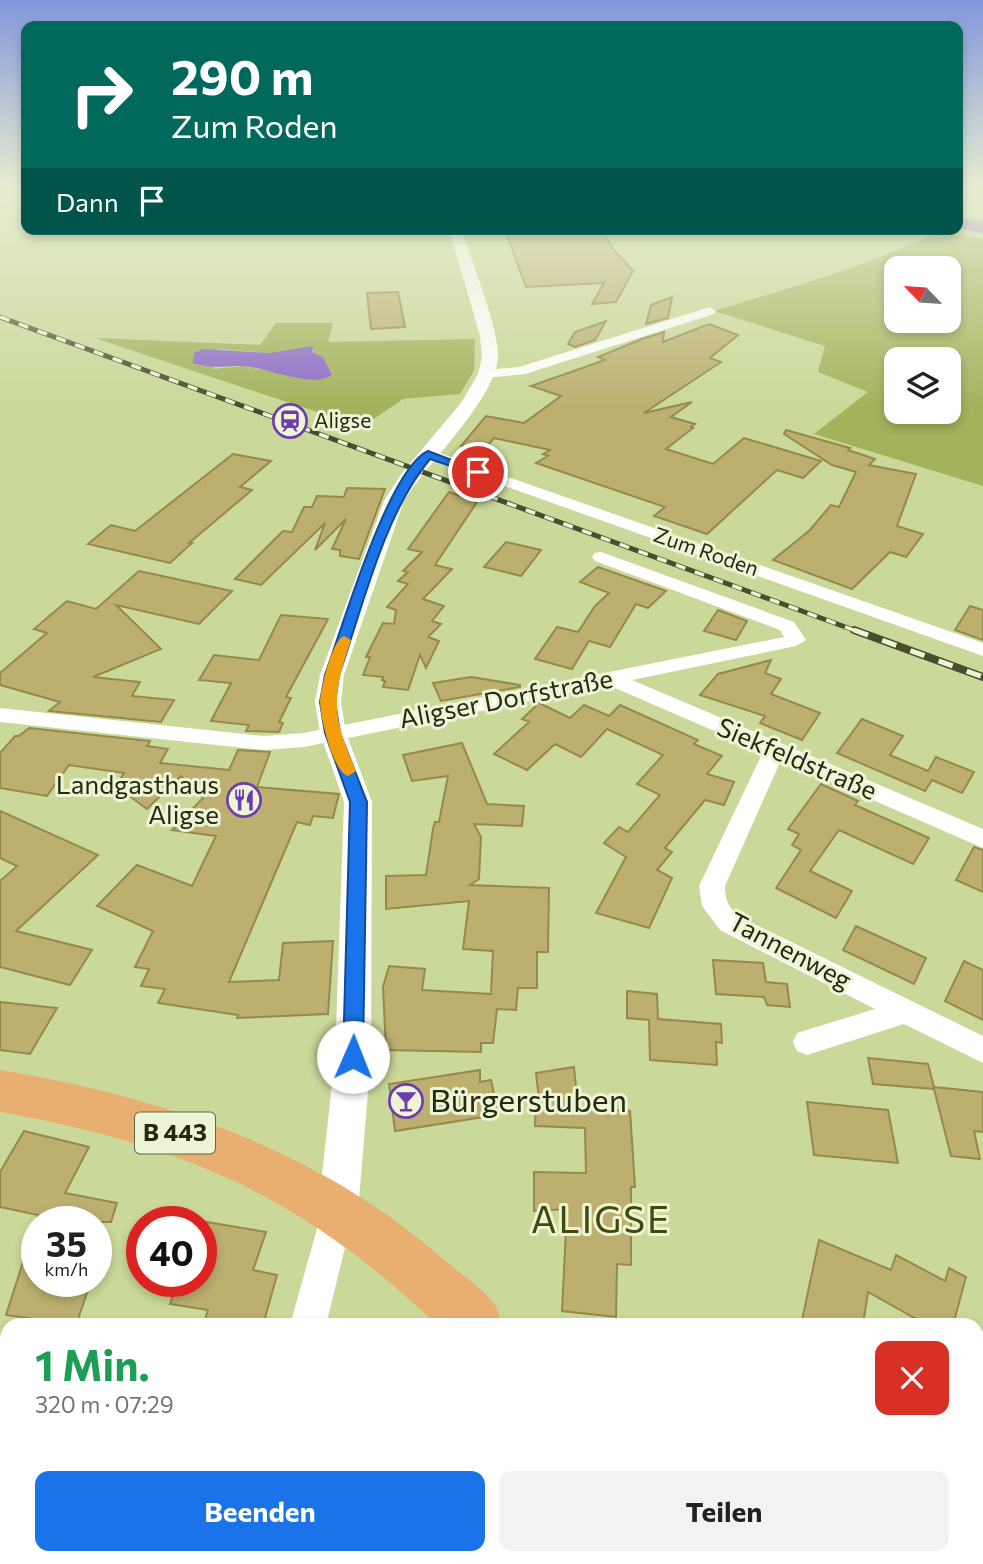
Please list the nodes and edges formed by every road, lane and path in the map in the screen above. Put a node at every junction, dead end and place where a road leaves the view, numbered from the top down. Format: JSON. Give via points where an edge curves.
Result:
{"nodes":[{"id":1,"x":465,"y":261,"type":"edge"},
{"id":2,"x":710,"y":311,"type":"dead end"},
{"id":3,"x":486,"y":374,"type":"junction"},
{"id":4,"x":428,"y":454,"type":"junction"},
{"id":5,"x":601,"y":557,"type":"dead end"},
{"id":6,"x":983,"y":650,"type":"edge"},
{"id":7,"x":611,"y":678,"type":"junction"},
{"id":8,"x":0,"y":715,"type":"edge"},
{"id":9,"x":332,"y":733,"type":"junction"},
{"id":10,"x":775,"y":750,"type":"junction"},
{"id":11,"x":983,"y":839,"type":"edge"},
{"id":12,"x":908,"y":1011,"type":"junction"},
{"id":13,"x":807,"y":1042,"type":"dead end"},
{"id":14,"x":983,"y":1050,"type":"edge"},
{"id":15,"x":0,"y":1091,"type":"edge"},
{"id":16,"x":338,"y":1211,"type":"junction"},
{"id":17,"x":311,"y":1318,"type":"edge"},
{"id":18,"x":468,"y":1318,"type":"edge"}],
"edges":[{"from":1,"to":3,"type":"street","via":[[488,336]]},
{"from":2,"to":3,"type":"street","via":[[520,371]]},
{"from":3,"to":4,"type":"street","via":[[468,405]]},
{"from":4,"to":6,"type":"street","name":"Zum Roden"},
{"from":4,"to":9,"type":"street","via":[[391,507],[332,675],[328,702]]},
{"from":5,"to":7,"type":"street","name":"Aligser Dorfstraße","via":[[787,626],[796,640]]},
{"from":7,"to":9,"type":"street","name":"Aligser Dorfstraße"},
{"from":7,"to":10,"type":"street","name":"Siekfeldstraße"},
{"from":8,"to":9,"type":"street","name":"Aligser Dorfstraße","via":[[264,743]]},
{"from":9,"to":16,"type":"street","via":[[358,802],[353,1057]]},
{"from":10,"to":11,"type":"street","name":"Siekfeldstraße"},
{"from":10,"to":12,"type":"street","name":"Tannenweg","via":[[712,886],[716,912],[729,923]]},
{"from":12,"to":13,"type":"street","name":"Tannenweg"},
{"from":12,"to":14,"type":"street","name":"Tannenweg"},
{"from":15,"to":16,"type":"main road","number":"B 443","via":[[150,1122],[246,1160]]},
{"from":16,"to":17,"type":"street"},
{"from":16,"to":18,"type":"main road","number":"B 443","via":[[384,1243]]}]}
